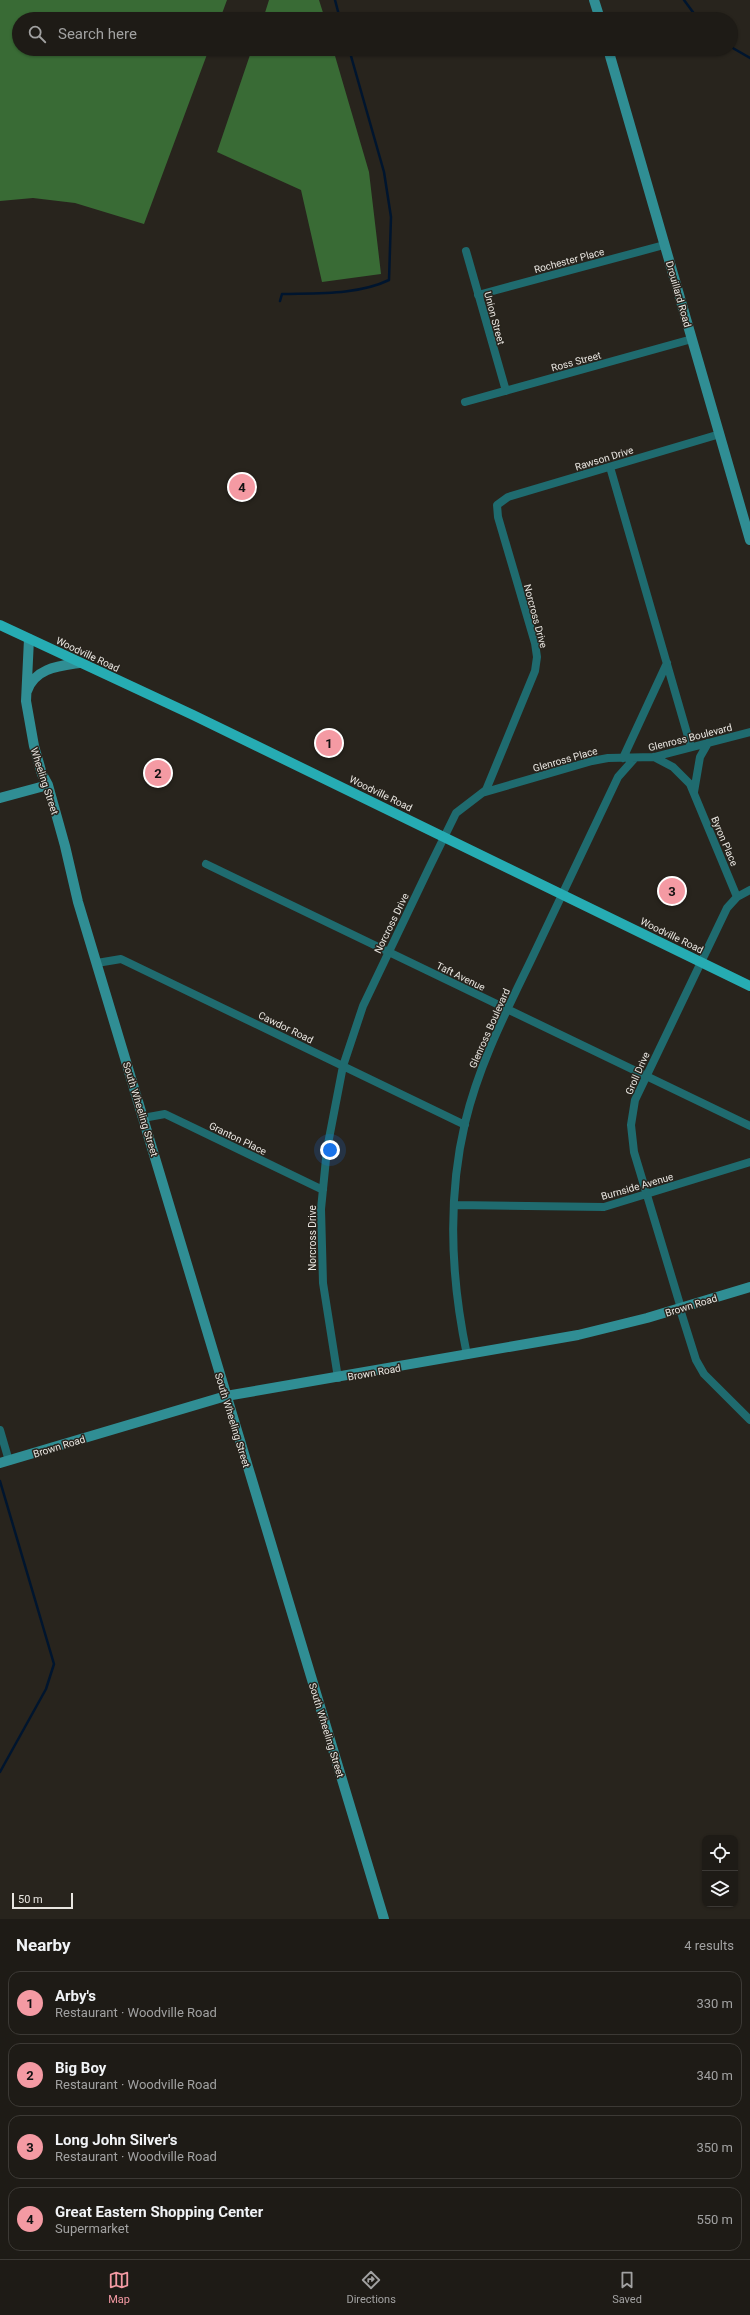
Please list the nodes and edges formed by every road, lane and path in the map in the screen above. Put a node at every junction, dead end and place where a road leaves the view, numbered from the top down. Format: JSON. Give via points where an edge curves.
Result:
{"nodes":[{"id":1,"x":594,"y":0,"type":"edge"},
{"id":2,"x":598,"y":12,"type":"edge"},
{"id":3,"x":610,"y":56,"type":"edge"},
{"id":4,"x":664,"y":245,"type":"junction"},
{"id":5,"x":466,"y":251,"type":"dead end"},
{"id":6,"x":478,"y":295,"type":"junction"},
{"id":7,"x":692,"y":339,"type":"junction"},
{"id":8,"x":506,"y":391,"type":"junction"},
{"id":9,"x":465,"y":402,"type":"dead end"},
{"id":10,"x":720,"y":434,"type":"junction"},
{"id":11,"x":610,"y":467,"type":"junction"},
{"id":12,"x":497,"y":505,"type":"joint"},
{"id":13,"x":750,"y":540,"type":"edge"},
{"id":14,"x":0,"y":625,"type":"edge"},
{"id":15,"x":29,"y":639,"type":"junction"},
{"id":16,"x":79,"y":663,"type":"junction"},
{"id":17,"x":667,"y":663,"type":"junction"},
{"id":18,"x":26,"y":695,"type":"junction"},
{"id":19,"x":750,"y":732,"type":"edge"},
{"id":20,"x":708,"y":743,"type":"junction"},
{"id":21,"x":691,"y":747,"type":"junction"},
{"id":22,"x":654,"y":757,"type":"junction"},
{"id":23,"x":623,"y":758,"type":"junction"},
{"id":24,"x":634,"y":759,"type":"junction"},
{"id":25,"x":48,"y":785,"type":"junction"},
{"id":26,"x":694,"y":793,"type":"junction"},
{"id":27,"x":482,"y":794,"type":"junction"},
{"id":28,"x":0,"y":798,"type":"edge"},
{"id":29,"x":444,"y":838,"type":"junction"},
{"id":30,"x":206,"y":864,"type":"dead end"},
{"id":31,"x":750,"y":890,"type":"edge"},
{"id":32,"x":562,"y":896,"type":"junction"},
{"id":33,"x":737,"y":897,"type":"junction"},
{"id":34,"x":83,"y":920,"type":"joint"},
{"id":35,"x":388,"y":952,"type":"junction"},
{"id":36,"x":700,"y":962,"type":"junction"},
{"id":37,"x":97,"y":963,"type":"junction"},
{"id":38,"x":750,"y":986,"type":"edge"},
{"id":39,"x":507,"y":1009,"type":"junction"},
{"id":40,"x":344,"y":1066,"type":"junction"},
{"id":41,"x":646,"y":1076,"type":"junction"},
{"id":42,"x":143,"y":1118,"type":"junction"},
{"id":43,"x":465,"y":1125,"type":"junction"},
{"id":44,"x":750,"y":1126,"type":"edge"},
{"id":45,"x":750,"y":1162,"type":"edge"},
{"id":46,"x":323,"y":1190,"type":"junction"},
{"id":47,"x":646,"y":1194,"type":"junction"},
{"id":48,"x":454,"y":1204,"type":"junction"},
{"id":49,"x":750,"y":1287,"type":"edge"},
{"id":50,"x":681,"y":1308,"type":"junction"},
{"id":51,"x":467,"y":1355,"type":"junction"},
{"id":52,"x":338,"y":1378,"type":"junction"},
{"id":53,"x":226,"y":1396,"type":"junction"},
{"id":54,"x":750,"y":1420,"type":"edge"},
{"id":55,"x":0,"y":1430,"type":"edge"},
{"id":56,"x":4,"y":1462,"type":"edge"},
{"id":57,"x":384,"y":1919,"type":"edge"}],
"edges":[{"from":1,"to":2,"type":"street"},
{"from":3,"to":4,"type":"street","name":"Drouillard Road"},
{"from":4,"to":6,"type":"street","name":"Rochester Place"},
{"from":4,"to":7,"type":"street","name":"Drouillard Road"},
{"from":5,"to":6,"type":"street","name":"Union Street"},
{"from":6,"to":8,"type":"street","name":"Union Street"},
{"from":7,"to":8,"type":"street","name":"Ross Street"},
{"from":7,"to":10,"type":"street","name":"Drouillard Road"},
{"from":8,"to":9,"type":"street","name":"Ross Street"},
{"from":10,"to":11,"type":"street","name":"Rawson Drive"},
{"from":10,"to":13,"type":"street","name":"Drouillard Road"},
{"from":11,"to":12,"type":"street","name":"Rawson Drive","via":[[508,497]]},
{"from":11,"to":17,"type":"street"},
{"from":12,"to":27,"type":"street","name":"Norcross Drive","via":[[498,517],[537,657],[530,685],[492,778]]},
{"from":14,"to":15,"type":"main road","name":"Woodville Road"},
{"from":15,"to":16,"type":"main road","name":"Woodville Road"},
{"from":15,"to":18,"type":"street","name":"Wheeling Street"},
{"from":16,"to":18,"type":"street","via":[[45,671],[34,680]]},
{"from":16,"to":29,"type":"main road","name":"Woodville Road"},
{"from":17,"to":21,"type":"street"},
{"from":17,"to":23,"type":"street"},
{"from":18,"to":25,"type":"street","name":"Wheeling Street","via":[[34,746]]},
{"from":19,"to":20,"type":"street","name":"Glenross Boulevard"},
{"from":20,"to":21,"type":"street","name":"Glenross Boulevard"},
{"from":20,"to":26,"type":"street","via":[[700,757]]},
{"from":21,"to":22,"type":"street","name":"Glenross Boulevard"},
{"from":22,"to":24,"type":"street","name":"Glenross Boulevard"},
{"from":22,"to":26,"type":"street","name":"Byron Place","via":[[681,773]]},
{"from":23,"to":24,"type":"street","name":"Glenross Boulevard"},
{"from":23,"to":27,"type":"street","name":"Glenross Place","via":[[592,761]]},
{"from":24,"to":32,"type":"street","name":"Glenross Boulevard","via":[[618,777]]},
{"from":25,"to":28,"type":"street"},
{"from":25,"to":34,"type":"street","name":"Wheeling Street"},
{"from":26,"to":33,"type":"street","name":"Byron Place"},
{"from":27,"to":29,"type":"street","name":"Norcross Drive","via":[[460,808]]},
{"from":29,"to":32,"type":"main road","name":"Woodville Road"},
{"from":29,"to":35,"type":"street","name":"Norcross Drive"},
{"from":30,"to":35,"type":"street","name":"Taft Avenue"},
{"from":31,"to":33,"type":"street","name":"Groll Drive"},
{"from":32,"to":36,"type":"main road","name":"Woodville Road"},
{"from":32,"to":39,"type":"street","name":"Glenross Boulevard"},
{"from":33,"to":36,"type":"street","name":"Groll Drive","via":[[727,908]]},
{"from":34,"to":37,"type":"street","name":"South Wheeling Street"},
{"from":35,"to":39,"type":"street","name":"Taft Avenue"},
{"from":35,"to":40,"type":"street","name":"Norcross Drive","via":[[363,1006]]},
{"from":36,"to":38,"type":"main road","name":"Woodville Road"},
{"from":36,"to":41,"type":"street","name":"Groll Drive"},
{"from":37,"to":40,"type":"street","name":"Cawdor Road","via":[[120,959]]},
{"from":37,"to":42,"type":"street","name":"South Wheeling Street"},
{"from":39,"to":41,"type":"street","name":"Taft Avenue"},
{"from":39,"to":43,"type":"street","name":"Glenross Boulevard","via":[[482,1067]]},
{"from":40,"to":43,"type":"street","name":"Cawdor Road"},
{"from":40,"to":46,"type":"street","name":"Norcross Drive","via":[[331,1123]]},
{"from":41,"to":44,"type":"street","name":"Taft Avenue"},
{"from":41,"to":47,"type":"street","name":"Groll Drive","via":[[635,1100],[631,1125],[634,1152]]},
{"from":42,"to":46,"type":"street","name":"Granton Place","via":[[165,1114]]},
{"from":42,"to":53,"type":"street","name":"South Wheeling Street"},
{"from":43,"to":48,"type":"street","name":"Glenross Boulevard"},
{"from":45,"to":47,"type":"street","name":"Burnside Avenue"},
{"from":46,"to":52,"type":"street","name":"Norcross Drive","via":[[323,1283]]},
{"from":47,"to":48,"type":"street","name":"Burnside Avenue","via":[[599,1207]]},
{"from":47,"to":50,"type":"street","name":"Groll Drive"},
{"from":48,"to":51,"type":"street","name":"Glenross Boulevard","via":[[455,1279]]},
{"from":49,"to":50,"type":"street","name":"Brown Road"},
{"from":50,"to":51,"type":"street","name":"Brown Road","via":[[585,1334]]},
{"from":50,"to":54,"type":"street","name":"Groll Drive","via":[[696,1360],[704,1374]]},
{"from":51,"to":52,"type":"street","name":"Brown Road"},
{"from":52,"to":53,"type":"street","name":"Brown Road"},
{"from":53,"to":56,"type":"street","name":"Brown Road"},
{"from":53,"to":57,"type":"street","name":"South Wheeling Street"},
{"from":55,"to":56,"type":"street"}]}
